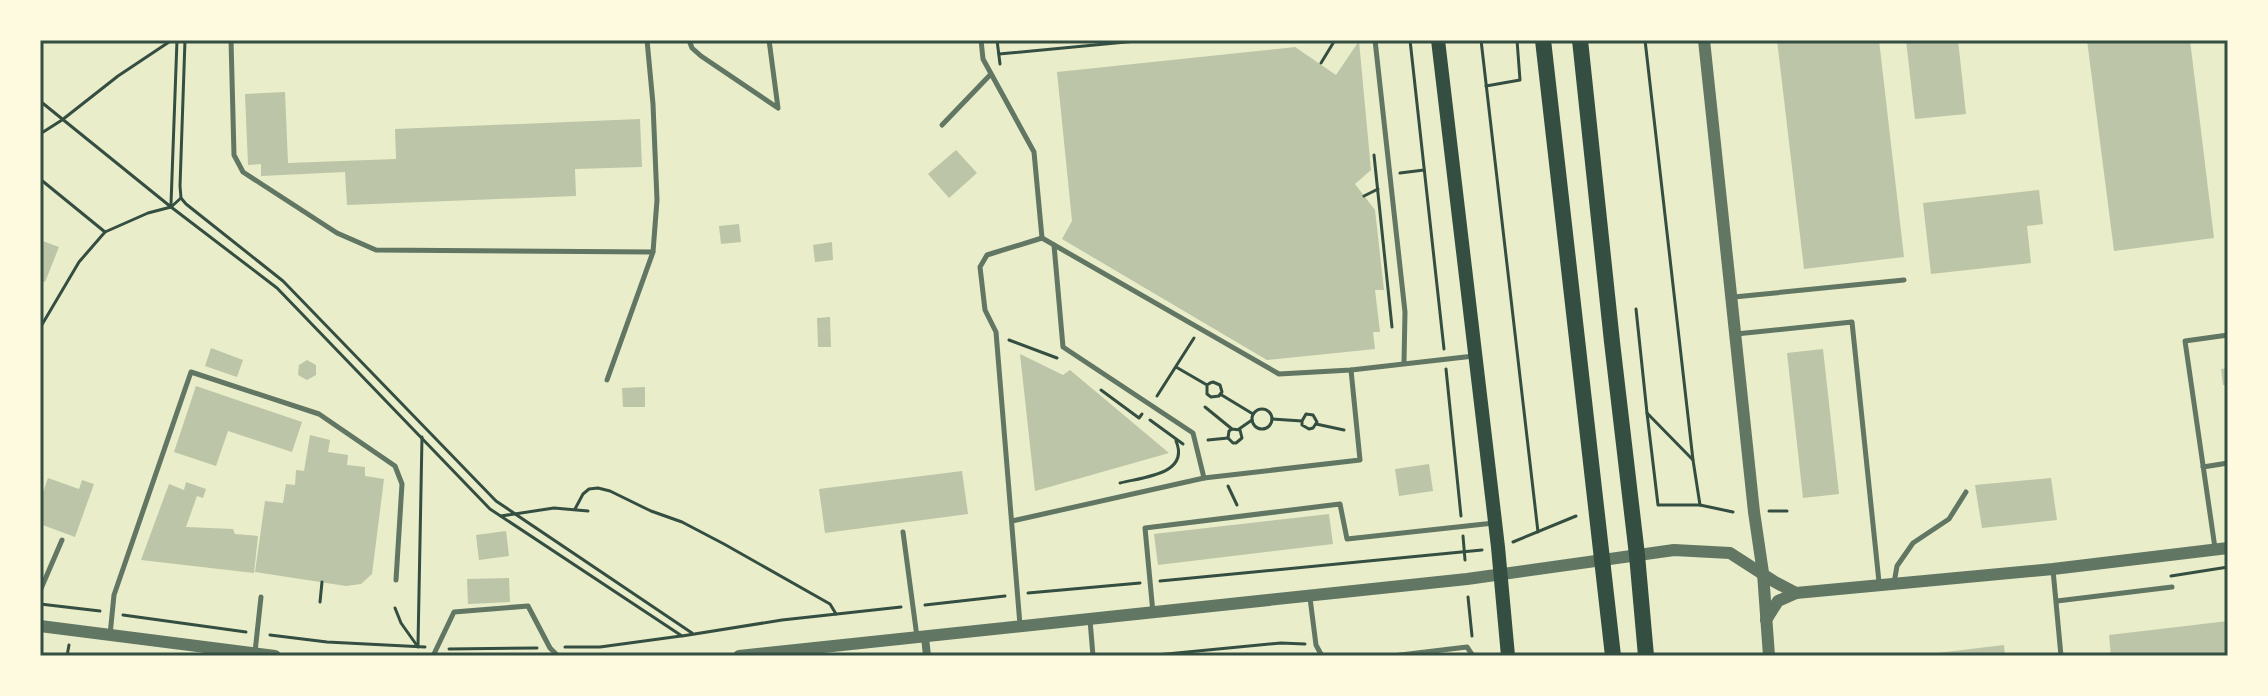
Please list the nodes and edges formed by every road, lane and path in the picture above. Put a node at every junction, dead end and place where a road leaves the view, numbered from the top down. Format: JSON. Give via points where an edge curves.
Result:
{"nodes":[{"id":1,"x":174,"y":40,"type":"edge"},
{"id":2,"x":185,"y":40,"type":"edge"},
{"id":3,"x":231,"y":40,"type":"edge"},
{"id":4,"x":647,"y":40,"type":"edge"},
{"id":5,"x":689,"y":40,"type":"edge"},
{"id":6,"x":769,"y":40,"type":"edge"},
{"id":7,"x":981,"y":40,"type":"edge"},
{"id":8,"x":997,"y":40,"type":"edge"},
{"id":9,"x":1147,"y":40,"type":"edge"},
{"id":10,"x":1335,"y":40,"type":"edge"},
{"id":11,"x":1375,"y":40,"type":"edge"},
{"id":12,"x":1410,"y":40,"type":"edge"},
{"id":13,"x":1438,"y":40,"type":"edge"},
{"id":14,"x":1481,"y":40,"type":"edge"},
{"id":15,"x":1517,"y":40,"type":"edge"},
{"id":16,"x":1543,"y":40,"type":"edge"},
{"id":17,"x":1580,"y":40,"type":"edge"},
{"id":18,"x":1645,"y":40,"type":"edge"},
{"id":19,"x":1704,"y":40,"type":"edge"},
{"id":20,"x":999,"y":54,"type":"junction"},
{"id":21,"x":1321,"y":63,"type":"dead end"},
{"id":22,"x":1001,"y":72,"type":"dead end"},
{"id":23,"x":991,"y":74,"type":"junction"},
{"id":24,"x":1486,"y":86,"type":"junction"},
{"id":25,"x":40,"y":101,"type":"edge"},
{"id":26,"x":62,"y":120,"type":"junction"},
{"id":27,"x":942,"y":125,"type":"dead end"},
{"id":28,"x":40,"y":134,"type":"edge"},
{"id":29,"x":40,"y":179,"type":"edge"},
{"id":30,"x":1378,"y":189,"type":"dead end"},
{"id":31,"x":1364,"y":196,"type":"dead end"},
{"id":32,"x":181,"y":198,"type":"junction"},
{"id":33,"x":171,"y":207,"type":"junction"},
{"id":34,"x":105,"y":232,"type":"junction"},
{"id":35,"x":1042,"y":238,"type":"junction"},
{"id":36,"x":1054,"y":244,"type":"junction"},
{"id":37,"x":653,"y":252,"type":"junction"},
{"id":38,"x":1904,"y":280,"type":"dead end"},
{"id":39,"x":1731,"y":297,"type":"junction"},
{"id":40,"x":1636,"y":309,"type":"dead end"},
{"id":41,"x":40,"y":328,"type":"edge"},
{"id":42,"x":1200,"y":328,"type":"junction"},
{"id":43,"x":1735,"y":334,"type":"junction"},
{"id":44,"x":2228,"y":335,"type":"edge"},
{"id":45,"x":1003,"y":338,"type":"dead end"},
{"id":46,"x":1475,"y":356,"type":"junction"},
{"id":47,"x":1058,"y":358,"type":"dead end"},
{"id":48,"x":1445,"y":358,"type":"junction"},
{"id":49,"x":1404,"y":362,"type":"junction"},
{"id":50,"x":1176,"y":367,"type":"junction"},
{"id":51,"x":1351,"y":370,"type":"junction"},
{"id":52,"x":607,"y":380,"type":"dead end"},
{"id":53,"x":1207,"y":385,"type":"junction"},
{"id":54,"x":1103,"y":387,"type":"dead end"},
{"id":55,"x":1099,"y":394,"type":"dead end"},
{"id":56,"x":1220,"y":394,"type":"junction"},
{"id":57,"x":1156,"y":399,"type":"dead end"},
{"id":58,"x":1205,"y":407,"type":"dead end"},
{"id":59,"x":1647,"y":413,"type":"junction"},
{"id":60,"x":1253,"y":414,"type":"junction"},
{"id":61,"x":1272,"y":419,"type":"junction"},
{"id":62,"x":1252,"y":420,"type":"junction"},
{"id":63,"x":1302,"y":421,"type":"junction"},
{"id":64,"x":1316,"y":424,"type":"junction"},
{"id":65,"x":1232,"y":429,"type":"junction"},
{"id":66,"x":1238,"y":429,"type":"junction"},
{"id":67,"x":1357,"y":433,"type":"junction"},
{"id":68,"x":422,"y":437,"type":"junction"},
{"id":69,"x":1174,"y":438,"type":"dead end"},
{"id":70,"x":1228,"y":438,"type":"junction"},
{"id":71,"x":1195,"y":442,"type":"junction"},
{"id":72,"x":1693,"y":460,"type":"junction"},
{"id":73,"x":2228,"y":463,"type":"edge"},
{"id":74,"x":2203,"y":467,"type":"junction"},
{"id":75,"x":1224,"y":475,"type":"junction"},
{"id":76,"x":1204,"y":478,"type":"junction"},
{"id":77,"x":1108,"y":487,"type":"dead end"},
{"id":78,"x":1966,"y":492,"type":"dead end"},
{"id":79,"x":1658,"y":505,"type":"junction"},
{"id":80,"x":1700,"y":505,"type":"junction"},
{"id":81,"x":575,"y":509,"type":"junction"},
{"id":82,"x":1652,"y":509,"type":"dead end"},
{"id":83,"x":588,"y":511,"type":"dead end"},
{"id":84,"x":1769,"y":511,"type":"dead end"},
{"id":85,"x":1787,"y":511,"type":"dead end"},
{"id":86,"x":1733,"y":512,"type":"dead end"},
{"id":87,"x":515,"y":514,"type":"junction"},
{"id":88,"x":1242,"y":515,"type":"junction"},
{"id":89,"x":501,"y":516,"type":"junction"},
{"id":90,"x":1576,"y":516,"type":"dead end"},
{"id":91,"x":1012,"y":521,"type":"junction"},
{"id":92,"x":1495,"y":523,"type":"junction"},
{"id":93,"x":1462,"y":528,"type":"junction"},
{"id":94,"x":903,"y":532,"type":"dead end"},
{"id":95,"x":1538,"y":532,"type":"junction"},
{"id":96,"x":62,"y":540,"type":"dead end"},
{"id":97,"x":1498,"y":547,"type":"junction"},
{"id":98,"x":2221,"y":549,"type":"edge"},
{"id":99,"x":1465,"y":553,"type":"junction"},
{"id":100,"x":1637,"y":555,"type":"junction"},
{"id":101,"x":1465,"y":560,"type":"dead end"},
{"id":102,"x":1603,"y":561,"type":"junction"},
{"id":103,"x":2228,"y":567,"type":"edge"},
{"id":104,"x":2053,"y":569,"type":"junction"},
{"id":105,"x":1763,"y":573,"type":"junction"},
{"id":106,"x":1499,"y":576,"type":"junction"},
{"id":107,"x":396,"y":580,"type":"dead end"},
{"id":108,"x":322,"y":582,"type":"dead end"},
{"id":109,"x":1149,"y":582,"type":"junction"},
{"id":110,"x":1894,"y":584,"type":"junction"},
{"id":111,"x":1880,"y":585,"type":"junction"},
{"id":112,"x":2172,"y":587,"type":"joint"},
{"id":113,"x":40,"y":591,"type":"edge"},
{"id":114,"x":1796,"y":593,"type":"junction"},
{"id":115,"x":1018,"y":594,"type":"junction"},
{"id":116,"x":261,"y":597,"type":"dead end"},
{"id":117,"x":1310,"y":597,"type":"junction"},
{"id":118,"x":1468,"y":597,"type":"dead end"},
{"id":119,"x":2057,"y":601,"type":"junction"},
{"id":120,"x":320,"y":602,"type":"dead end"},
{"id":121,"x":40,"y":604,"type":"edge"},
{"id":122,"x":913,"y":606,"type":"junction"},
{"id":123,"x":395,"y":608,"type":"dead end"},
{"id":124,"x":112,"y":613,"type":"junction"},
{"id":125,"x":1153,"y":613,"type":"junction"},
{"id":126,"x":836,"y":614,"type":"junction"},
{"id":127,"x":1090,"y":619,"type":"junction"},
{"id":128,"x":1766,"y":620,"type":"junction"},
{"id":129,"x":40,"y":626,"type":"edge"},
{"id":130,"x":1020,"y":627,"type":"junction"},
{"id":131,"x":257,"y":634,"type":"junction"},
{"id":132,"x":693,"y":634,"type":"junction"},
{"id":133,"x":110,"y":635,"type":"junction"},
{"id":134,"x":921,"y":638,"type":"junction"},
{"id":135,"x":1472,"y":641,"type":"dead end"},
{"id":136,"x":69,"y":645,"type":"dead end"},
{"id":137,"x":1316,"y":645,"type":"junction"},
{"id":138,"x":418,"y":647,"type":"junction"},
{"id":139,"x":182,"y":650,"type":"edge"},
{"id":140,"x":257,"y":654,"type":"edge"},
{"id":141,"x":67,"y":656,"type":"edge"},
{"id":142,"x":275,"y":656,"type":"edge"},
{"id":143,"x":433,"y":656,"type":"edge"},
{"id":144,"x":558,"y":656,"type":"edge"},
{"id":145,"x":739,"y":656,"type":"edge"},
{"id":146,"x":927,"y":656,"type":"edge"},
{"id":147,"x":1093,"y":656,"type":"edge"},
{"id":148,"x":1146,"y":656,"type":"edge"},
{"id":149,"x":1322,"y":656,"type":"edge"},
{"id":150,"x":1392,"y":656,"type":"edge"},
{"id":151,"x":1473,"y":656,"type":"edge"},
{"id":152,"x":1508,"y":656,"type":"edge"},
{"id":153,"x":1613,"y":656,"type":"edge"},
{"id":154,"x":1646,"y":656,"type":"edge"},
{"id":155,"x":1769,"y":656,"type":"edge"},
{"id":156,"x":2061,"y":656,"type":"edge"}],
"edges":[{"from":1,"to":26,"type":"path"},
{"from":1,"to":33,"type":"path"},
{"from":2,"to":32,"type":"path"},
{"from":3,"to":37,"type":"lane","via":[[237,163],[337,233],[376,250]]},
{"from":4,"to":37,"type":"lane","via":[[657,200]]},
{"from":5,"to":6,"type":"lane","via":[[701,56],[778,108]]},
{"from":7,"to":23,"type":"lane"},
{"from":8,"to":20,"type":"path"},
{"from":9,"to":20,"type":"path"},
{"from":10,"to":21,"type":"path"},
{"from":11,"to":49,"type":"lane","via":[[1405,312]]},
{"from":12,"to":48,"type":"path"},
{"from":13,"to":46,"type":"main road"},
{"from":14,"to":24,"type":"path"},
{"from":15,"to":24,"type":"path","via":[[1520,80]]},
{"from":16,"to":102,"type":"main road"},
{"from":17,"to":100,"type":"main road"},
{"from":18,"to":72,"type":"path"},
{"from":19,"to":39,"type":"street"},
{"from":20,"to":22,"type":"path"},
{"from":23,"to":27,"type":"lane"},
{"from":23,"to":35,"type":"lane","via":[[1034,152]]},
{"from":24,"to":95,"type":"path"},
{"from":25,"to":26,"type":"path"},
{"from":26,"to":28,"type":"path"},
{"from":26,"to":33,"type":"path"},
{"from":29,"to":34,"type":"path"},
{"from":30,"to":31,"type":"path"},
{"from":32,"to":33,"type":"path"},
{"from":32,"to":87,"type":"path","via":[[283,281],[496,501]]},
{"from":33,"to":34,"type":"path"},
{"from":33,"to":68,"type":"path","via":[[277,288]]},
{"from":34,"to":41,"type":"path","via":[[79,262]]},
{"from":35,"to":36,"type":"lane"},
{"from":35,"to":91,"type":"lane","via":[[987,255],[980,267],[985,310],[996,332]]},
{"from":36,"to":42,"type":"lane"},
{"from":36,"to":71,"type":"lane","via":[[1063,347],[1193,433]]},
{"from":37,"to":52,"type":"lane"},
{"from":38,"to":39,"type":"lane"},
{"from":39,"to":43,"type":"street"},
{"from":40,"to":59,"type":"path"},
{"from":42,"to":50,"type":"path"},
{"from":42,"to":51,"type":"lane","via":[[1279,374]]},
{"from":43,"to":105,"type":"street"},
{"from":43,"to":111,"type":"lane","via":[[1852,322]]},
{"from":44,"to":74,"type":"lane","via":[[2185,341]]},
{"from":45,"to":47,"type":"path"},
{"from":46,"to":48,"type":"lane"},
{"from":46,"to":92,"type":"main road"},
{"from":48,"to":49,"type":"lane"},
{"from":48,"to":93,"type":"path"},
{"from":49,"to":51,"type":"lane"},
{"from":50,"to":53,"type":"path"},
{"from":50,"to":57,"type":"path"},
{"from":51,"to":67,"type":"lane"},
{"from":53,"to":56,"type":"path","via":[[1211,397]]},
{"from":53,"to":56,"type":"path","via":[[1217,382]]},
{"from":54,"to":55,"type":"path","via":[[1142,414],[1139,418],[1101,390]]},
{"from":56,"to":60,"type":"path"},
{"from":58,"to":65,"type":"path"},
{"from":59,"to":72,"type":"path"},
{"from":59,"to":79,"type":"path"},
{"from":60,"to":61,"type":"path","via":[[1265,409]]},
{"from":60,"to":62,"type":"path"},
{"from":61,"to":62,"type":"path","via":[[1263,428]]},
{"from":61,"to":63,"type":"path"},
{"from":62,"to":66,"type":"path"},
{"from":63,"to":64,"type":"path","via":[[1309,429]]},
{"from":63,"to":64,"type":"path","via":[[1310,414]]},
{"from":64,"to":67,"type":"path"},
{"from":65,"to":66,"type":"path"},
{"from":65,"to":70,"type":"path"},
{"from":66,"to":70,"type":"path","via":[[1240,441]]},
{"from":67,"to":75,"type":"lane","via":[[1360,460]]},
{"from":68,"to":89,"type":"path"},
{"from":68,"to":138,"type":"path"},
{"from":69,"to":77,"type":"path","via":[[1180,451],[1176,464]]},
{"from":70,"to":71,"type":"path"},
{"from":71,"to":76,"type":"lane"},
{"from":72,"to":80,"type":"path"},
{"from":73,"to":74,"type":"lane"},
{"from":74,"to":98,"type":"lane"},
{"from":75,"to":76,"type":"lane"},
{"from":75,"to":88,"type":"path"},
{"from":76,"to":91,"type":"lane"},
{"from":78,"to":110,"type":"lane","via":[[1949,519],[1913,543],[1897,566]]},
{"from":79,"to":80,"type":"path"},
{"from":79,"to":82,"type":"path"},
{"from":80,"to":86,"type":"path"},
{"from":81,"to":83,"type":"path"},
{"from":81,"to":87,"type":"path"},
{"from":81,"to":126,"type":"path","via":[[589,489],[610,491],[724,544],[830,604]]},
{"from":84,"to":85,"type":"path"},
{"from":87,"to":89,"type":"path"},
{"from":87,"to":132,"type":"path"},
{"from":88,"to":93,"type":"lane","via":[[1340,504],[1347,539]]},
{"from":88,"to":109,"type":"lane","via":[[1145,528]]},
{"from":89,"to":132,"type":"path","via":[[682,636]]},
{"from":90,"to":95,"type":"path"},
{"from":91,"to":115,"type":"lane"},
{"from":92,"to":93,"type":"lane"},
{"from":92,"to":97,"type":"main road"},
{"from":93,"to":99,"type":"path"},
{"from":94,"to":122,"type":"lane"},
{"from":95,"to":97,"type":"path"},
{"from":96,"to":113,"type":"lane"},
{"from":97,"to":99,"type":"path"},
{"from":97,"to":106,"type":"main road"},
{"from":98,"to":104,"type":"street"},
{"from":99,"to":101,"type":"path"},
{"from":99,"to":109,"type":"path"},
{"from":100,"to":102,"type":"street"},
{"from":100,"to":105,"type":"street","via":[[1674,550],[1730,553]]},
{"from":100,"to":154,"type":"main road"},
{"from":102,"to":106,"type":"street"},
{"from":102,"to":153,"type":"main road"},
{"from":103,"to":112,"type":"path","via":[[2170,574]]},
{"from":104,"to":110,"type":"street"},
{"from":104,"to":119,"type":"lane"},
{"from":105,"to":114,"type":"street"},
{"from":105,"to":128,"type":"street"},
{"from":106,"to":117,"type":"street"},
{"from":106,"to":152,"type":"main road"},
{"from":107,"to":124,"type":"lane","via":[[402,484],[395,466],[319,414],[191,372]]},
{"from":108,"to":120,"type":"path"},
{"from":109,"to":115,"type":"path"},
{"from":109,"to":125,"type":"lane"},
{"from":110,"to":111,"type":"street"},
{"from":111,"to":114,"type":"street"},
{"from":112,"to":119,"type":"lane"},
{"from":114,"to":128,"type":"street","via":[[1778,601]]},
{"from":115,"to":122,"type":"path"},
{"from":115,"to":130,"type":"lane"},
{"from":116,"to":131,"type":"lane"},
{"from":117,"to":125,"type":"street"},
{"from":117,"to":137,"type":"lane"},
{"from":118,"to":135,"type":"path"},
{"from":119,"to":156,"type":"lane"},
{"from":121,"to":124,"type":"path"},
{"from":122,"to":126,"type":"path"},
{"from":122,"to":134,"type":"lane"},
{"from":123,"to":138,"type":"path"},
{"from":124,"to":131,"type":"path"},
{"from":124,"to":133,"type":"lane"},
{"from":125,"to":127,"type":"street"},
{"from":126,"to":132,"type":"path"},
{"from":127,"to":130,"type":"street"},
{"from":127,"to":147,"type":"lane"},
{"from":128,"to":155,"type":"street"},
{"from":129,"to":133,"type":"street"},
{"from":130,"to":134,"type":"street"},
{"from":131,"to":138,"type":"path"},
{"from":131,"to":140,"type":"lane"},
{"from":133,"to":139,"type":"street"},
{"from":134,"to":145,"type":"street"},
{"from":134,"to":146,"type":"street"},
{"from":136,"to":141,"type":"path"},
{"from":137,"to":148,"type":"path","via":[[1281,643]]},
{"from":137,"to":149,"type":"lane"},
{"from":139,"to":140,"type":"street"},
{"from":140,"to":142,"type":"street"},
{"from":143,"to":144,"type":"lane","via":[[454,612],[528,606]]},
{"from":150,"to":151,"type":"lane","via":[[1467,647]]}]}
